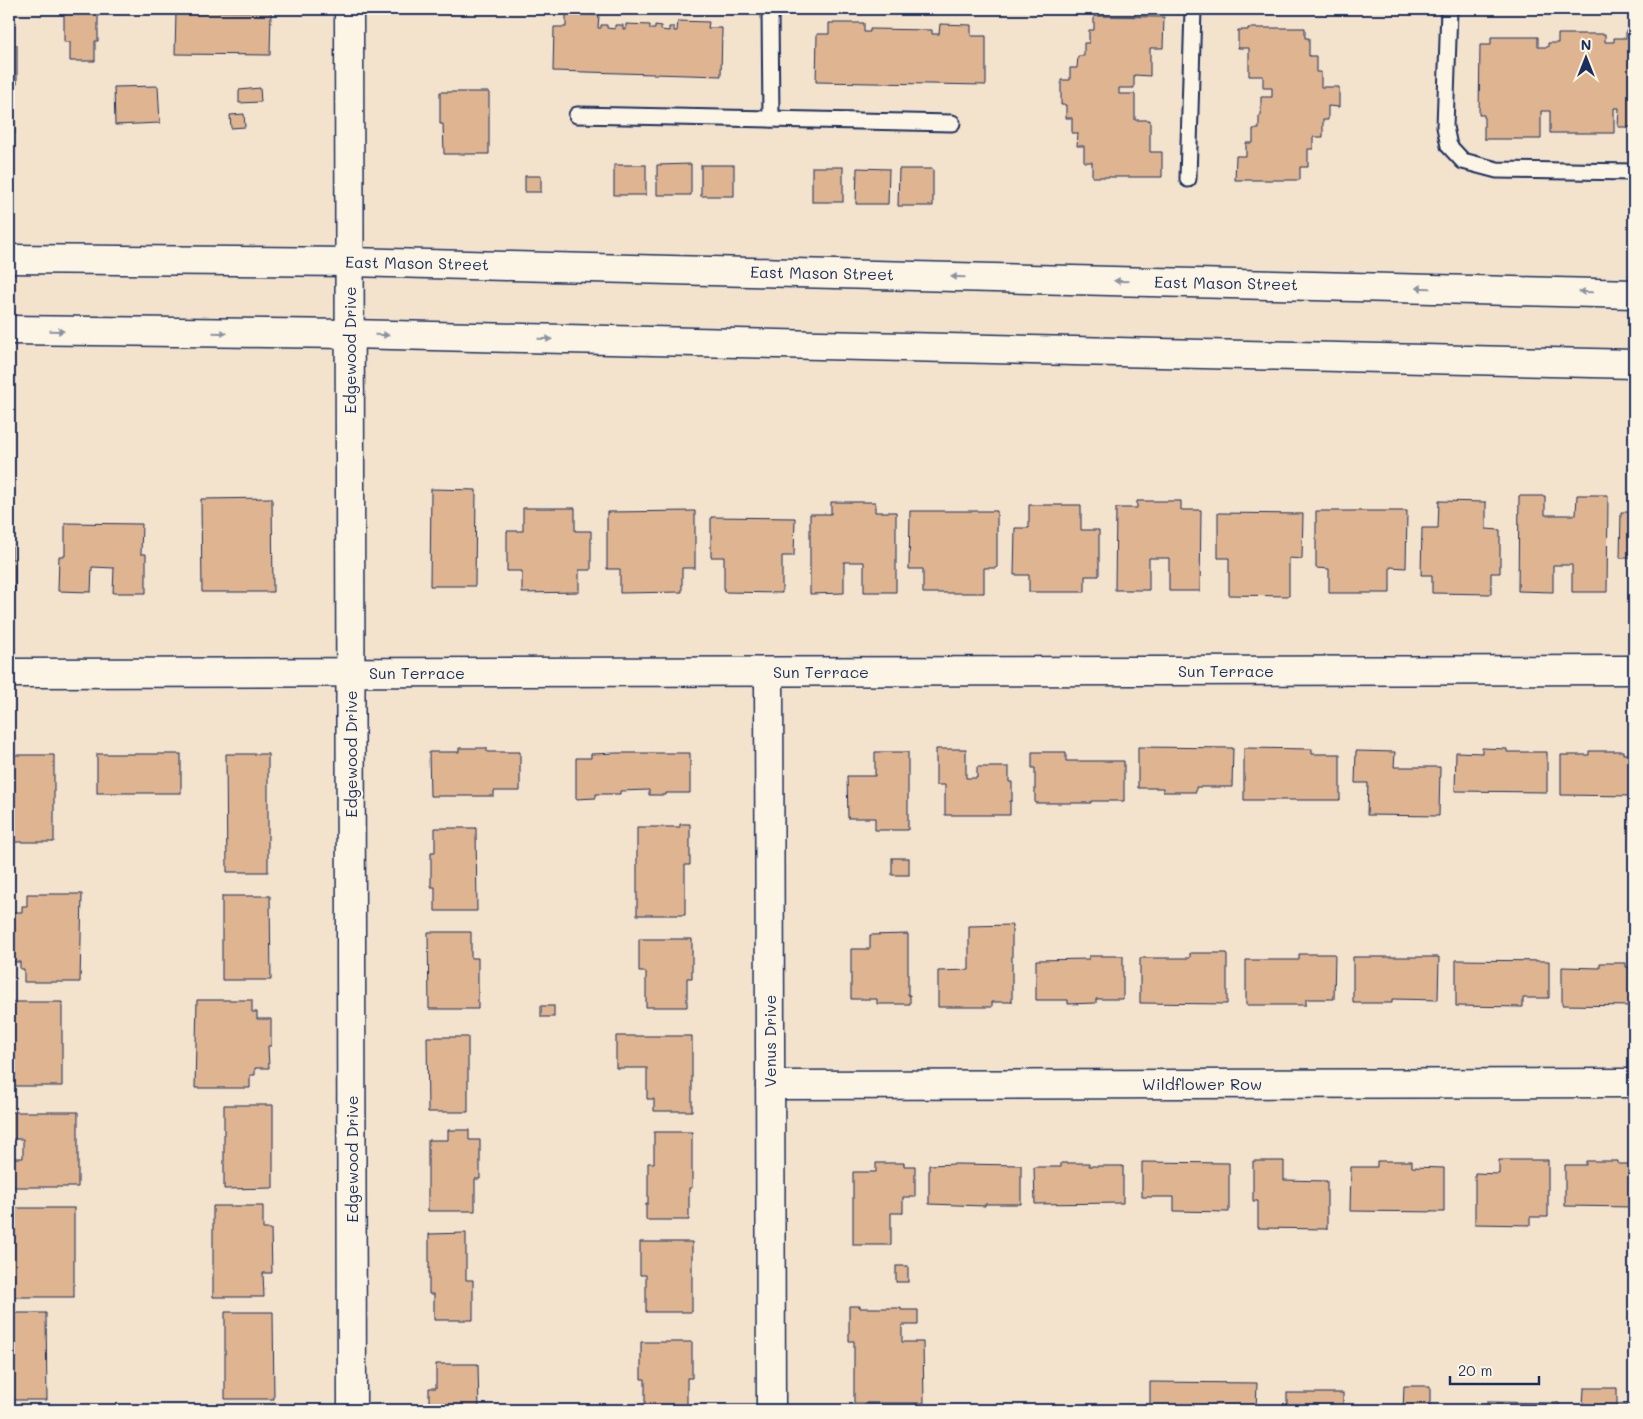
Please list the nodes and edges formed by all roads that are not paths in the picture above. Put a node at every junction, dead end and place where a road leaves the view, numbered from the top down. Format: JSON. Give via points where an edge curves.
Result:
{"nodes":[{"id":1,"x":349,"y":9,"type":"edge"},
{"id":2,"x":770,"y":9,"type":"edge"},
{"id":3,"x":1193,"y":9,"type":"edge"},
{"id":4,"x":1449,"y":9,"type":"edge"},
{"id":5,"x":577,"y":115,"type":"dead end"},
{"id":6,"x":771,"y":119,"type":"junction"},
{"id":7,"x":952,"y":123,"type":"dead end"},
{"id":8,"x":1634,"y":172,"type":"edge"},
{"id":9,"x":1188,"y":179,"type":"dead end"},
{"id":10,"x":9,"y":259,"type":"edge"},
{"id":11,"x":350,"y":262,"type":"junction"},
{"id":12,"x":1634,"y":294,"type":"edge"},
{"id":13,"x":9,"y":330,"type":"edge"},
{"id":14,"x":350,"y":334,"type":"junction"},
{"id":15,"x":1634,"y":364,"type":"edge"},
{"id":16,"x":1634,"y":670,"type":"edge"},
{"id":17,"x":770,"y":672,"type":"junction"},
{"id":18,"x":9,"y":673,"type":"edge"},
{"id":19,"x":351,"y":673,"type":"junction"},
{"id":20,"x":1634,"y":1083,"type":"edge"},
{"id":21,"x":770,"y":1085,"type":"junction"},
{"id":22,"x":352,"y":1410,"type":"edge"},
{"id":23,"x":771,"y":1410,"type":"edge"}],
"edges":[{"from":1,"to":11,"type":"street","name":"Edgewood Drive"},
{"from":2,"to":6,"type":"lane"},
{"from":3,"to":9,"type":"lane"},
{"from":4,"to":8,"type":"lane","via":[[1446,127],[1449,146],[1463,161],[1497,170]]},
{"from":5,"to":6,"type":"lane"},
{"from":6,"to":7,"type":"lane"},
{"from":10,"to":11,"type":"street","name":"East Mason Street"},
{"from":12,"to":11,"type":"street","name":"East Mason Street","one_way":true},
{"from":11,"to":14,"type":"street","name":"Edgewood Drive"},
{"from":13,"to":14,"type":"street","one_way":true},
{"from":14,"to":15,"type":"street","one_way":true},
{"from":14,"to":19,"type":"street","name":"Edgewood Drive"},
{"from":16,"to":17,"type":"street","name":"Sun Terrace"},
{"from":17,"to":19,"type":"street","name":"Sun Terrace"},
{"from":17,"to":21,"type":"street","name":"Venus Drive"},
{"from":18,"to":19,"type":"street","name":"Sun Terrace"},
{"from":19,"to":22,"type":"street","name":"Edgewood Drive"},
{"from":20,"to":21,"type":"street","name":"Wildflower Row"},
{"from":21,"to":23,"type":"street","name":"Venus Drive"}]}
